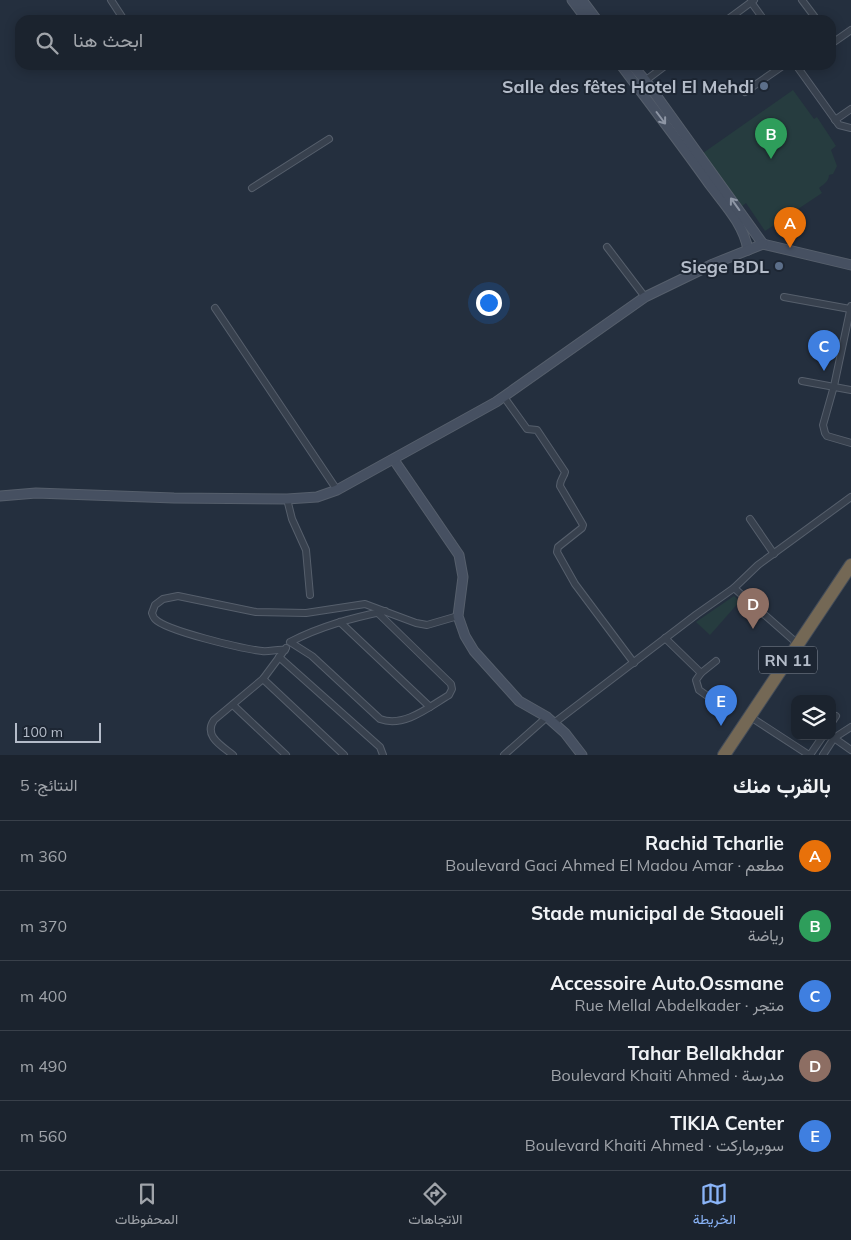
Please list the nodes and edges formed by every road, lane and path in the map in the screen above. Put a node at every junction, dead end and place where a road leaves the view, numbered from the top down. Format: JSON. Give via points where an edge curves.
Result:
{"nodes":[{"id":1,"x":111,"y":0,"type":"edge"},
{"id":2,"x":572,"y":0,"type":"edge"},
{"id":3,"x":582,"y":0,"type":"edge"},
{"id":4,"x":802,"y":0,"type":"edge"},
{"id":5,"x":752,"y":1,"type":"edge"},
{"id":6,"x":121,"y":15,"type":"edge"},
{"id":7,"x":583,"y":15,"type":"edge"},
{"id":8,"x":596,"y":15,"type":"edge"},
{"id":9,"x":734,"y":15,"type":"edge"},
{"id":10,"x":761,"y":15,"type":"edge"},
{"id":11,"x":813,"y":15,"type":"edge"},
{"id":12,"x":851,"y":30,"type":"edge"},
{"id":13,"x":836,"y":39,"type":"edge"},
{"id":14,"x":627,"y":70,"type":"edge"},
{"id":15,"x":634,"y":70,"type":"edge"},
{"id":16,"x":659,"y":70,"type":"edge"},
{"id":17,"x":777,"y":70,"type":"edge"},
{"id":18,"x":802,"y":70,"type":"edge"},
{"id":19,"x":641,"y":83,"type":"junction"},
{"id":20,"x":744,"y":92,"type":"dead end"},
{"id":21,"x":851,"y":109,"type":"edge"},
{"id":22,"x":835,"y":120,"type":"junction"},
{"id":23,"x":851,"y":128,"type":"edge"},
{"id":24,"x":329,"y":139,"type":"dead end"},
{"id":25,"x":252,"y":188,"type":"dead end"},
{"id":26,"x":763,"y":244,"type":"junction"},
{"id":27,"x":608,"y":247,"type":"dead end"},
{"id":28,"x":748,"y":250,"type":"junction"},
{"id":29,"x":851,"y":265,"type":"edge"},
{"id":30,"x":645,"y":297,"type":"junction"},
{"id":31,"x":784,"y":298,"type":"dead end"},
{"id":32,"x":216,"y":308,"type":"dead end"},
{"id":33,"x":851,"y":308,"type":"edge"},
{"id":34,"x":849,"y":322,"type":"edge"},
{"id":35,"x":802,"y":382,"type":"dead end"},
{"id":36,"x":834,"y":386,"type":"junction"},
{"id":37,"x":851,"y":390,"type":"edge"},
{"id":38,"x":504,"y":397,"type":"junction"},
{"id":39,"x":851,"y":443,"type":"edge"},
{"id":40,"x":394,"y":460,"type":"junction"},
{"id":41,"x":337,"y":490,"type":"junction"},
{"id":42,"x":1,"y":496,"type":"edge"},
{"id":43,"x":851,"y":497,"type":"edge"},
{"id":44,"x":287,"y":499,"type":"junction"},
{"id":45,"x":750,"y":519,"type":"dead end"},
{"id":46,"x":774,"y":554,"type":"junction"},
{"id":47,"x":851,"y":566,"type":"edge"},
{"id":48,"x":734,"y":588,"type":"junction"},
{"id":49,"x":310,"y":595,"type":"dead end"},
{"id":50,"x":387,"y":611,"type":"junction"},
{"id":51,"x":378,"y":613,"type":"junction"},
{"id":52,"x":458,"y":616,"type":"junction"},
{"id":53,"x":340,"y":622,"type":"junction"},
{"id":54,"x":665,"y":638,"type":"junction"},
{"id":55,"x":290,"y":642,"type":"junction"},
{"id":56,"x":799,"y":645,"type":"junction"},
{"id":57,"x":285,"y":650,"type":"junction"},
{"id":58,"x":279,"y":657,"type":"junction"},
{"id":59,"x":716,"y":661,"type":"dead end"},
{"id":60,"x":634,"y":663,"type":"junction"},
{"id":61,"x":701,"y":673,"type":"junction"},
{"id":62,"x":263,"y":678,"type":"junction"},
{"id":63,"x":728,"y":696,"type":"dead end"},
{"id":64,"x":233,"y":705,"type":"junction"},
{"id":65,"x":430,"y":707,"type":"junction"},
{"id":66,"x":749,"y":716,"type":"junction"},
{"id":67,"x":550,"y":720,"type":"junction"},
{"id":68,"x":851,"y":727,"type":"edge"},
{"id":69,"x":836,"y":737,"type":"edge"},
{"id":70,"x":836,"y":739,"type":"edge"},
{"id":71,"x":820,"y":740,"type":"edge"},
{"id":72,"x":833,"y":740,"type":"edge"},
{"id":73,"x":851,"y":750,"type":"edge"},
{"id":74,"x":233,"y":755,"type":"edge"},
{"id":75,"x":286,"y":755,"type":"edge"},
{"id":76,"x":344,"y":755,"type":"edge"},
{"id":77,"x":383,"y":755,"type":"edge"},
{"id":78,"x":504,"y":755,"type":"edge"},
{"id":79,"x":582,"y":755,"type":"edge"},
{"id":80,"x":724,"y":755,"type":"edge"},
{"id":81,"x":809,"y":755,"type":"edge"},
{"id":82,"x":822,"y":755,"type":"edge"}],
"edges":[{"from":1,"to":6,"type":"street"},
{"from":2,"to":7,"type":"main road"},
{"from":3,"to":8,"type":"main road"},
{"from":4,"to":11,"type":"street"},
{"from":5,"to":9,"type":"street"},
{"from":5,"to":10,"type":"street"},
{"from":12,"to":13,"type":"street"},
{"from":14,"to":19,"type":"main road"},
{"from":15,"to":19,"type":"main road"},
{"from":16,"to":19,"type":"street"},
{"from":17,"to":20,"type":"street"},
{"from":18,"to":22,"type":"street"},
{"from":26,"to":19,"type":"main road","one_way":true},
{"from":19,"to":28,"type":"main road","one_way":true,"via":[[738,223]]},
{"from":21,"to":22,"type":"street"},
{"from":22,"to":23,"type":"street","via":[[839,126]]},
{"from":24,"to":25,"type":"street"},
{"from":26,"to":28,"type":"main road"},
{"from":26,"to":29,"type":"main road"},
{"from":27,"to":30,"type":"street"},
{"from":28,"to":30,"type":"main road"},
{"from":30,"to":38,"type":"main road"},
{"from":31,"to":33,"type":"street"},
{"from":32,"to":41,"type":"street"},
{"from":33,"to":34,"type":"street"},
{"from":34,"to":36,"type":"street"},
{"from":35,"to":36,"type":"street"},
{"from":36,"to":37,"type":"street"},
{"from":36,"to":39,"type":"street","via":[[823,425],[824,433]]},
{"from":38,"to":40,"type":"main road"},
{"from":38,"to":60,"type":"street","via":[[527,429],[537,430],[565,472],[560,486],[583,525],[558,547],[558,552],[575,584]]},
{"from":40,"to":41,"type":"main road"},
{"from":40,"to":52,"type":"main road","via":[[459,555],[463,577]]},
{"from":41,"to":44,"type":"main road","via":[[317,497]]},
{"from":42,"to":44,"type":"main road","via":[[36,493]]},
{"from":43,"to":46,"type":"street"},
{"from":44,"to":49,"type":"street","via":[[306,550]]},
{"from":45,"to":46,"type":"street"},
{"from":46,"to":48,"type":"street"},
{"from":47,"to":56,"type":"highway","number":"RN 11"},
{"from":48,"to":54,"type":"street"},
{"from":48,"to":56,"type":"street"},
{"from":50,"to":51,"type":"street"},
{"from":50,"to":52,"type":"street","via":[[427,626]]},
{"from":50,"to":57,"type":"street","via":[[365,604],[306,613],[256,612],[178,596],[162,599],[152,612],[155,619],[174,629],[208,639],[263,652]]},
{"from":51,"to":53,"type":"street"},
{"from":51,"to":65,"type":"street","via":[[451,684],[449,695]]},
{"from":52,"to":67,"type":"main road","via":[[474,651],[519,701]]},
{"from":53,"to":55,"type":"street"},
{"from":53,"to":65,"type":"street"},
{"from":54,"to":60,"type":"street"},
{"from":54,"to":61,"type":"street"},
{"from":55,"to":57,"type":"street"},
{"from":55,"to":65,"type":"street","via":[[312,656],[386,722],[405,720]]},
{"from":56,"to":66,"type":"highway","number":"RN 11"},
{"from":57,"to":58,"type":"street"},
{"from":58,"to":62,"type":"street"},
{"from":58,"to":77,"type":"street","via":[[380,747]]},
{"from":59,"to":61,"type":"street"},
{"from":60,"to":67,"type":"street"},
{"from":61,"to":63,"type":"street","via":[[696,680],[699,690],[720,705]]},
{"from":62,"to":64,"type":"street"},
{"from":62,"to":76,"type":"street"},
{"from":64,"to":74,"type":"street","via":[[214,720],[210,731],[212,738]]},
{"from":64,"to":75,"type":"street"},
{"from":66,"to":80,"type":"highway","number":"RN 11"},
{"from":66,"to":81,"type":"street"},
{"from":67,"to":78,"type":"street"},
{"from":67,"to":79,"type":"main road"},
{"from":68,"to":69,"type":"street"},
{"from":70,"to":73,"type":"street"},
{"from":71,"to":81,"type":"street"},
{"from":72,"to":82,"type":"street"}]}
